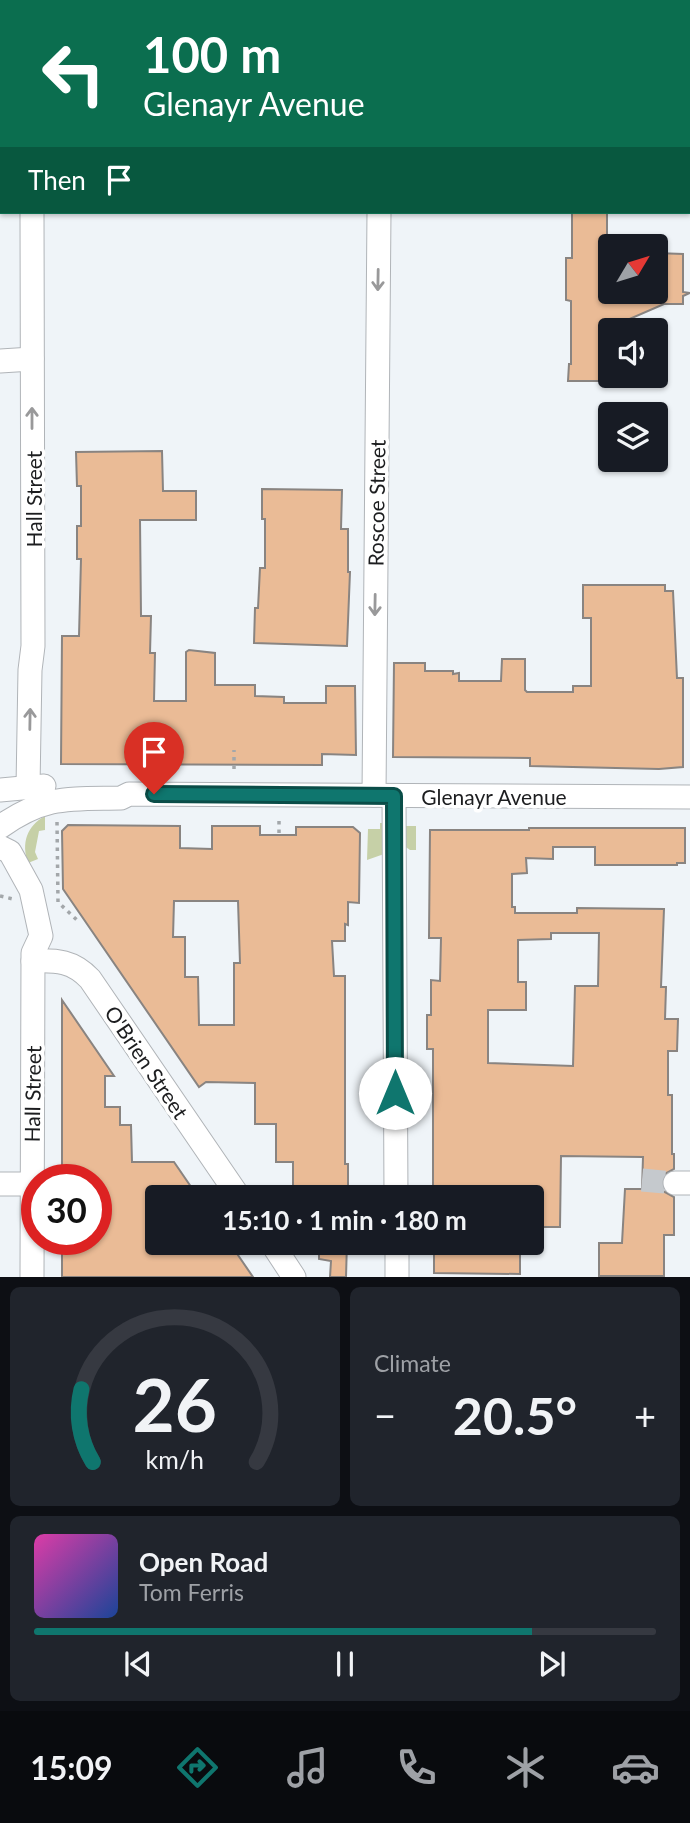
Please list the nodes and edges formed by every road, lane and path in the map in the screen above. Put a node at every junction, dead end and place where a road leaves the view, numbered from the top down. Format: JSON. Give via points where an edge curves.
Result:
{"nodes":[{"id":1,"x":32,"y":214,"type":"edge"},
{"id":2,"x":379,"y":214,"type":"edge"},
{"id":3,"x":32,"y":359,"type":"junction"},
{"id":4,"x":0,"y":360,"type":"edge"},
{"id":5,"x":234,"y":750,"type":"dead end"},
{"id":6,"x":234,"y":769,"type":"dead end"},
{"id":7,"x":28,"y":787,"type":"junction"},
{"id":8,"x":0,"y":790,"type":"edge"},
{"id":9,"x":129,"y":794,"type":"junction"},
{"id":10,"x":384,"y":795,"type":"junction"},
{"id":11,"x":690,"y":797,"type":"edge"},
{"id":12,"x":56,"y":813,"type":"dead end"},
{"id":13,"x":279,"y":821,"type":"dead end"},
{"id":14,"x":0,"y":827,"type":"edge"},
{"id":15,"x":279,"y":835,"type":"dead end"},
{"id":16,"x":0,"y":847,"type":"edge"},
{"id":17,"x":0,"y":862,"type":"edge"},
{"id":18,"x":80,"y":923,"type":"dead end"},
{"id":19,"x":33,"y":957,"type":"junction"},
{"id":20,"x":31,"y":1164,"type":"edge"},
{"id":21,"x":0,"y":1184,"type":"edge"},
{"id":22,"x":21,"y":1184,"type":"edge"},
{"id":23,"x":231,"y":1185,"type":"edge"},
{"id":24,"x":396,"y":1185,"type":"edge"},
{"id":25,"x":32,"y":1255,"type":"edge"},
{"id":26,"x":280,"y":1255,"type":"edge"},
{"id":27,"x":397,"y":1255,"type":"edge"},
{"id":28,"x":32,"y":1277,"type":"edge"},
{"id":29,"x":294,"y":1277,"type":"edge"},
{"id":30,"x":397,"y":1277,"type":"edge"}],
"edges":[{"from":1,"to":3,"type":"street","name":"Hall Street"},
{"from":2,"to":10,"type":"street","name":"Roscoe Street","one_way":true},
{"from":3,"to":4,"type":"street"},
{"from":7,"to":3,"type":"street","name":"Hall Street","one_way":true,"via":[[33,646]]},
{"from":5,"to":6,"type":"path"},
{"from":7,"to":8,"type":"street","name":"Glenayr Avenue"},
{"from":7,"to":9,"type":"street","name":"Glenayr Avenue","via":[[121,788]]},
{"from":9,"to":10,"type":"street","name":"Glenayr Avenue"},
{"from":9,"to":14,"type":"street","name":"Glenayr Avenue","via":[[56,799]]},
{"from":10,"to":11,"type":"street","name":"Glenayr Avenue"},
{"from":10,"to":24,"type":"street","name":"Roscoe Street"},
{"from":12,"to":18,"type":"path","via":[[58,902]]},
{"from":13,"to":15,"type":"path"},
{"from":16,"to":19,"type":"street","via":[[10,852],[31,890],[41,936]]},
{"from":17,"to":19,"type":"street"},
{"from":19,"to":20,"type":"street","name":"Hall Street"},
{"from":19,"to":23,"type":"street","name":"O'Brien Street","via":[[72,964],[90,979]]},
{"from":21,"to":22,"type":"street"},
{"from":25,"to":28,"type":"street","name":"Hall Street"},
{"from":26,"to":29,"type":"street"},
{"from":27,"to":30,"type":"street"}]}
